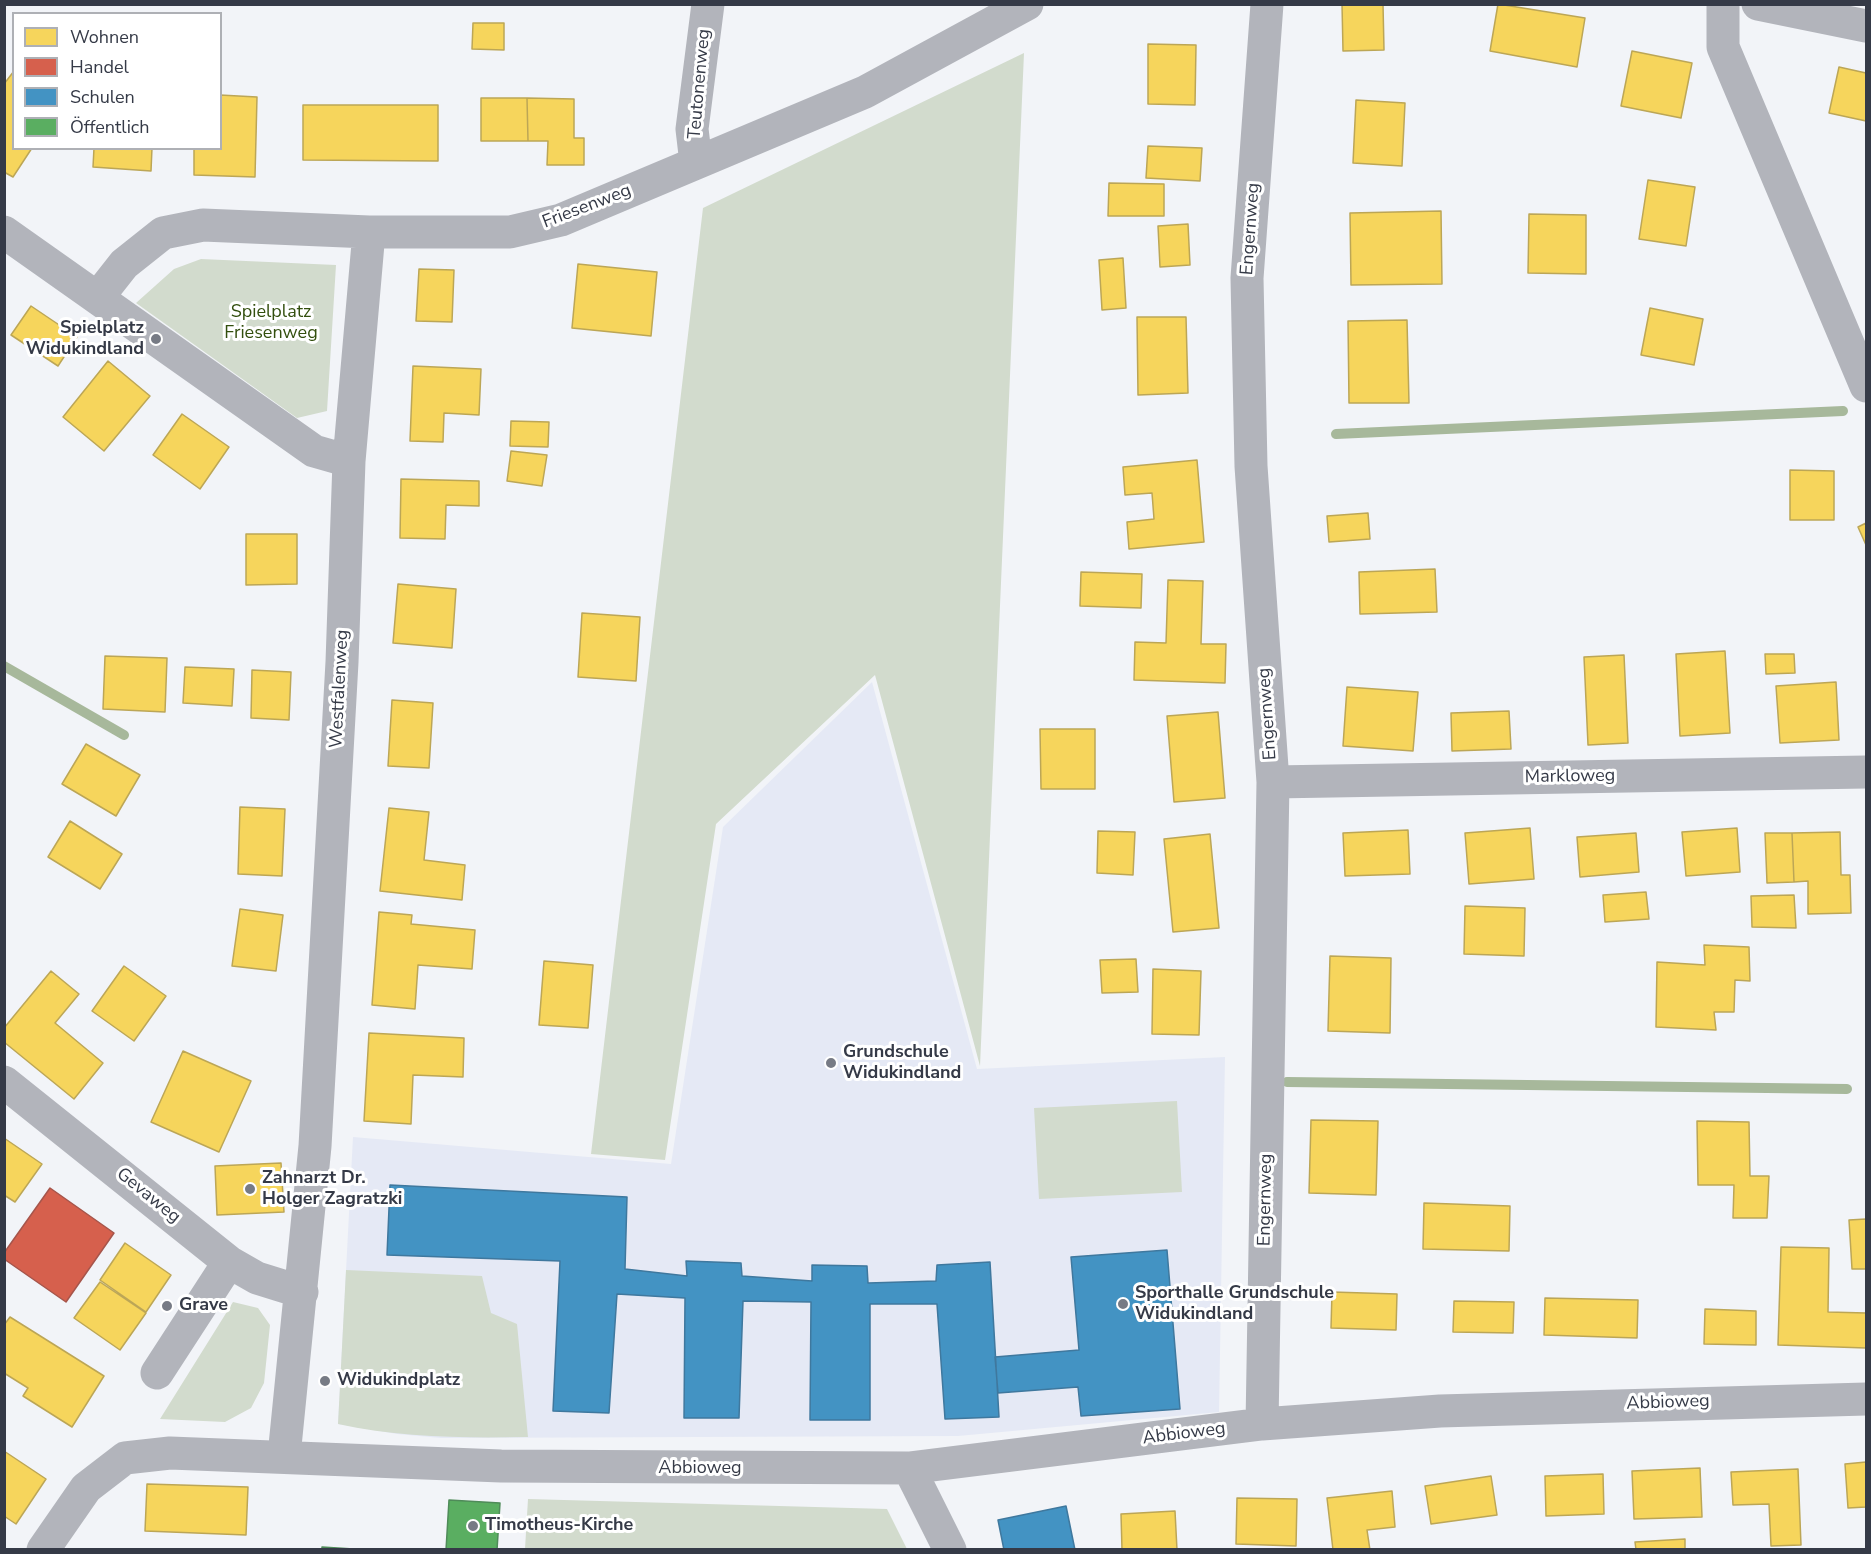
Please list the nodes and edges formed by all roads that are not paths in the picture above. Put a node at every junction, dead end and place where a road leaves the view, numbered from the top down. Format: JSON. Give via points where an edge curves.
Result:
{"nodes":[{"id":1,"x":708,"y":4,"type":"edge"},
{"id":2,"x":1027,"y":4,"type":"edge"},
{"id":3,"x":1267,"y":4,"type":"edge"},
{"id":4,"x":1723,"y":4,"type":"edge"},
{"id":5,"x":1758,"y":4,"type":"edge"},
{"id":6,"x":1866,"y":26,"type":"edge"},
{"id":7,"x":696,"y":164,"type":"junction"},
{"id":8,"x":4,"y":232,"type":"edge"},
{"id":9,"x":369,"y":232,"type":"junction"},
{"id":10,"x":98,"y":297,"type":"junction"},
{"id":11,"x":1866,"y":386,"type":"edge"},
{"id":12,"x":349,"y":461,"type":"junction"},
{"id":13,"x":1866,"y":772,"type":"edge"},
{"id":14,"x":1273,"y":782,"type":"junction"},
{"id":15,"x":4,"y":1082,"type":"edge"},
{"id":16,"x":229,"y":1262,"type":"junction"},
{"id":17,"x":302,"y":1292,"type":"junction"},
{"id":18,"x":157,"y":1373,"type":"dead end"},
{"id":19,"x":1866,"y":1400,"type":"edge"},
{"id":20,"x":1262,"y":1424,"type":"junction"},
{"id":21,"x":284,"y":1456,"type":"junction"},
{"id":22,"x":909,"y":1468,"type":"junction"},
{"id":23,"x":43,"y":1550,"type":"edge"},
{"id":24,"x":950,"y":1550,"type":"edge"}],
"edges":[{"from":1,"to":7,"type":"street","name":"Teutonenweg","via":[[692,129]]},
{"from":2,"to":7,"type":"street","name":"Friesenweg","via":[[865,92]]},
{"from":3,"to":14,"type":"street","name":"Engernweg","via":[[1247,278],[1251,466]]},
{"from":4,"to":11,"type":"street","via":[[1723,47]]},
{"from":5,"to":6,"type":"street"},
{"from":7,"to":9,"type":"street","name":"Friesenweg","via":[[561,220],[510,232]]},
{"from":8,"to":10,"type":"street"},
{"from":9,"to":10,"type":"street","name":"Friesenweg","via":[[202,225],[163,233],[124,264]]},
{"from":9,"to":12,"type":"street","name":"Westfalenweg"},
{"from":10,"to":12,"type":"street","via":[[314,451]]},
{"from":12,"to":17,"type":"street","name":"Westfalenweg","via":[[315,1146]]},
{"from":13,"to":14,"type":"street","name":"Markloweg"},
{"from":14,"to":20,"type":"street","name":"Engernweg"},
{"from":15,"to":16,"type":"street","name":"Gevaweg"},
{"from":16,"to":17,"type":"street","name":"Gevaweg","via":[[257,1278]]},
{"from":16,"to":18,"type":"street"},
{"from":17,"to":21,"type":"street"},
{"from":19,"to":20,"type":"street","name":"Abbioweg","via":[[1452,1411]]},
{"from":20,"to":22,"type":"street","name":"Abbioweg"},
{"from":21,"to":22,"type":"street","name":"Abbioweg","via":[[501,1466]]},
{"from":21,"to":23,"type":"street","via":[[170,1453],[125,1458],[86,1488]]},
{"from":22,"to":24,"type":"street"}]}
